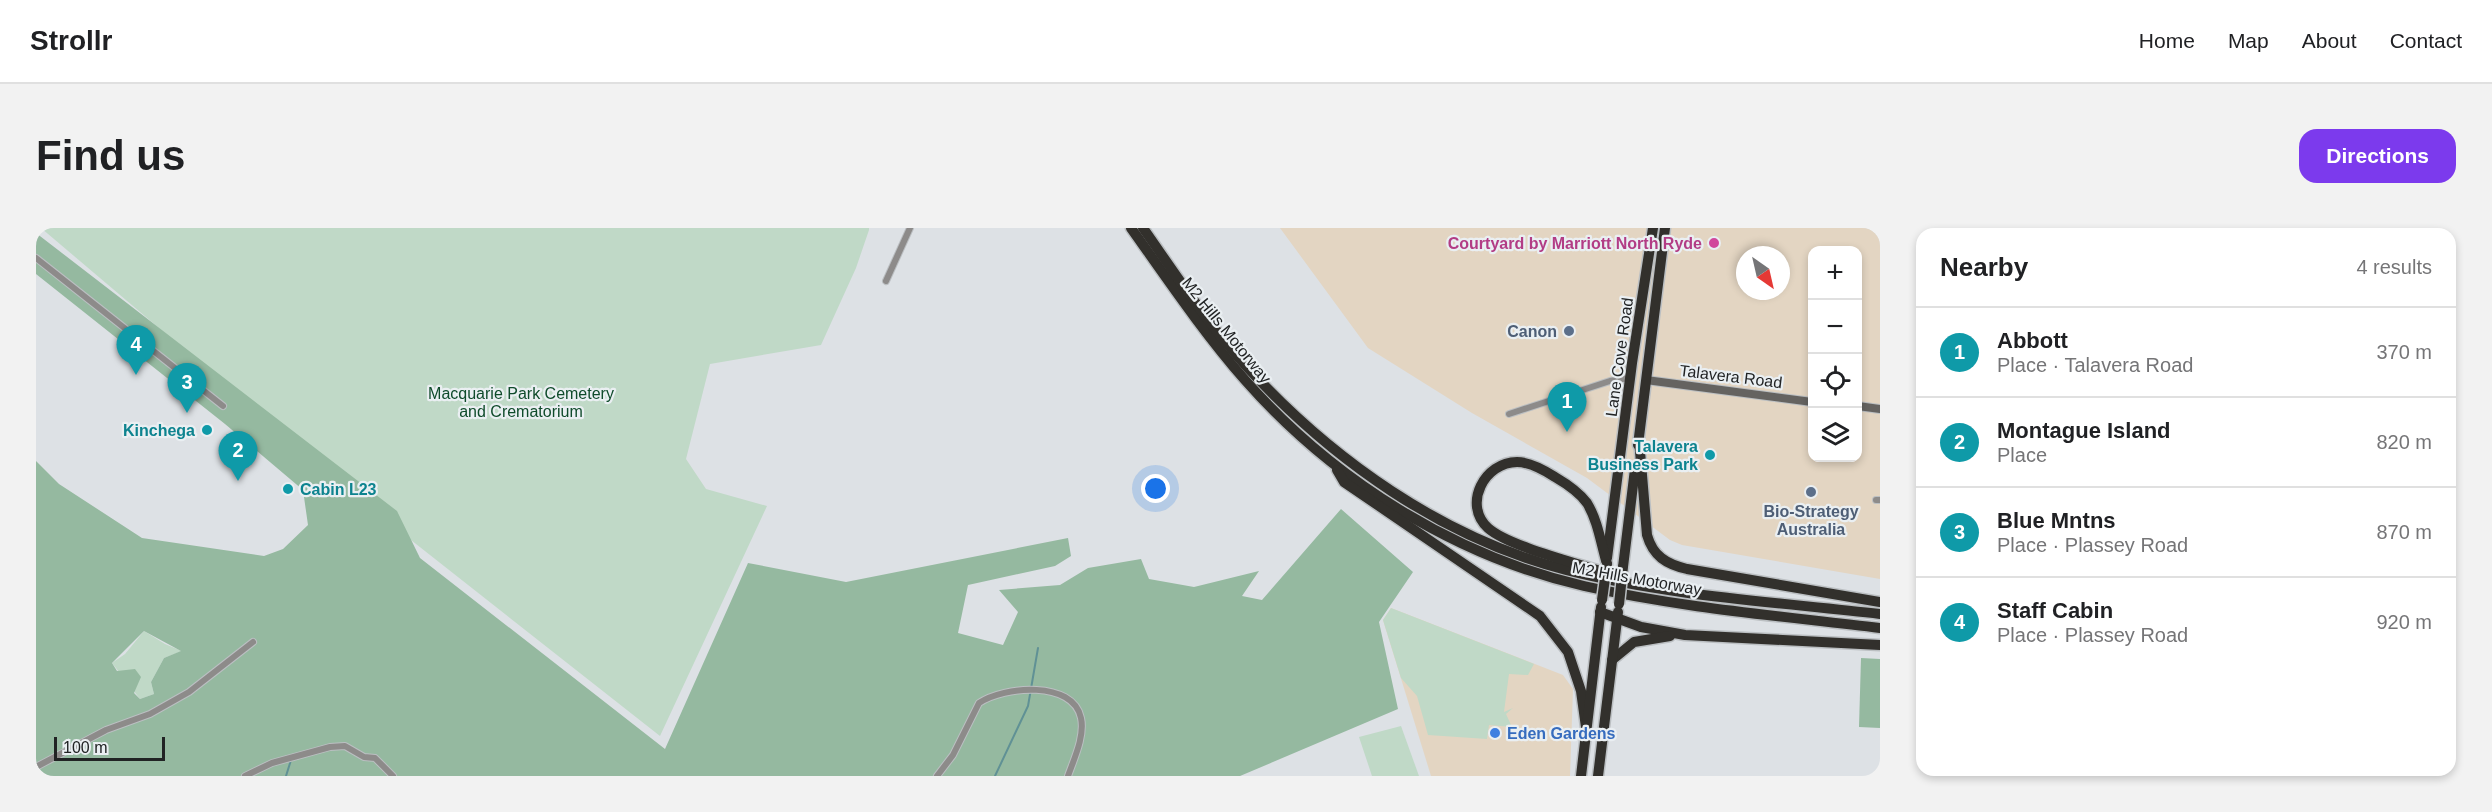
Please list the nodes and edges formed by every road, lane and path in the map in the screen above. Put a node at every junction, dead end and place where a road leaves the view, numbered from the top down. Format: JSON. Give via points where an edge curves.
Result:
{"nodes":[{"id":1,"x":910,"y":228,"type":"edge"},
{"id":2,"x":1131,"y":228,"type":"edge"},
{"id":3,"x":1143,"y":228,"type":"edge"},
{"id":4,"x":1653,"y":228,"type":"edge"},
{"id":5,"x":1665,"y":228,"type":"edge"},
{"id":6,"x":36,"y":258,"type":"edge"},
{"id":7,"x":886,"y":281,"type":"dead end"},
{"id":8,"x":1629,"y":378,"type":"junction"},
{"id":9,"x":1646,"y":381,"type":"junction"},
{"id":10,"x":1808,"y":401,"type":"edge"},
{"id":11,"x":223,"y":406,"type":"dead end"},
{"id":12,"x":1862,"y":407,"type":"edge"},
{"id":13,"x":1880,"y":409,"type":"edge"},
{"id":14,"x":1509,"y":414,"type":"dead end"},
{"id":15,"x":1639,"y":438,"type":"junction"},
{"id":16,"x":1334,"y":465,"type":"junction"},
{"id":17,"x":1606,"y":564,"type":"junction"},
{"id":18,"x":1623,"y":581,"type":"junction"},
{"id":19,"x":1880,"y":602,"type":"edge"},
{"id":20,"x":1601,"y":606,"type":"junction"},
{"id":21,"x":1880,"y":614,"type":"edge"},
{"id":22,"x":1618,"y":618,"type":"junction"},
{"id":23,"x":1880,"y":628,"type":"edge"},
{"id":24,"x":1685,"y":634,"type":"junction"},
{"id":25,"x":254,"y":642,"type":"dead end"},
{"id":26,"x":1880,"y":645,"type":"edge"},
{"id":27,"x":1612,"y":660,"type":"junction"},
{"id":28,"x":1587,"y":727,"type":"junction"},
{"id":29,"x":36,"y":767,"type":"edge"},
{"id":30,"x":245,"y":776,"type":"edge"},
{"id":31,"x":393,"y":776,"type":"edge"},
{"id":32,"x":937,"y":776,"type":"edge"},
{"id":33,"x":1068,"y":776,"type":"edge"},
{"id":34,"x":1581,"y":776,"type":"edge"},
{"id":35,"x":1598,"y":776,"type":"edge"}],
"edges":[{"from":1,"to":7,"type":"street"},
{"from":2,"to":16,"type":"highway","name":"M2 Hills Motorway","via":[[1240,374]]},
{"from":3,"to":18,"type":"highway","name":"M2 Hills Motorway","via":[[1245,364],[1340,454],[1384,487],[1473,535],[1539,562]]},
{"from":4,"to":8,"type":"highway","name":"Lane Cove Road"},
{"from":5,"to":9,"type":"highway","name":"Lane Cove Road"},
{"from":6,"to":11,"type":"street"},
{"from":8,"to":9,"type":"highway"},
{"from":8,"to":14,"type":"street"},
{"from":8,"to":17,"type":"highway","name":"Lane Cove Road"},
{"from":9,"to":10,"type":"main road","name":"Talavera Road"},
{"from":9,"to":15,"type":"highway","name":"Lane Cove Road"},
{"from":12,"to":13,"type":"main road"},
{"from":15,"to":19,"type":"highway","via":[[1647,535],[1652,549],[1665,561],[1687,569]]},
{"from":15,"to":22,"type":"highway","name":"Lane Cove Road","bridge":true},
{"from":16,"to":23,"type":"highway","name":"M2 Hills Motorway","via":[[1416,519],[1472,547],[1568,581],[1654,600]]},
{"from":16,"to":28,"type":"highway","via":[[1344,482],[1540,616],[1568,652],[1581,691]]},
{"from":17,"to":18,"type":"highway","via":[[1595,518],[1571,487],[1519,462],[1497,467],[1484,479],[1478,493],[1479,514],[1492,532]]},
{"from":17,"to":20,"type":"highway","name":"Lane Cove Road","bridge":true},
{"from":18,"to":21,"type":"highway","name":"M2 Hills Motorway"},
{"from":20,"to":22,"type":"highway"},
{"from":20,"to":28,"type":"highway","name":"Lane Cove Road"},
{"from":22,"to":24,"type":"highway","via":[[1641,627]]},
{"from":22,"to":27,"type":"highway","name":"Lane Cove Road"},
{"from":24,"to":26,"type":"highway"},
{"from":24,"to":27,"type":"highway","via":[[1634,642]]},
{"from":25,"to":29,"type":"street","via":[[189,692]]},
{"from":27,"to":35,"type":"highway","name":"Lane Cove Road"},
{"from":28,"to":34,"type":"highway","name":"Lane Cove Road"},
{"from":30,"to":31,"type":"street","via":[[286,759],[345,746],[364,757],[375,758]]},
{"from":32,"to":33,"type":"street","via":[[953,755],[979,703],[996,695],[1051,690],[1065,697],[1081,717],[1078,746]]}]}
